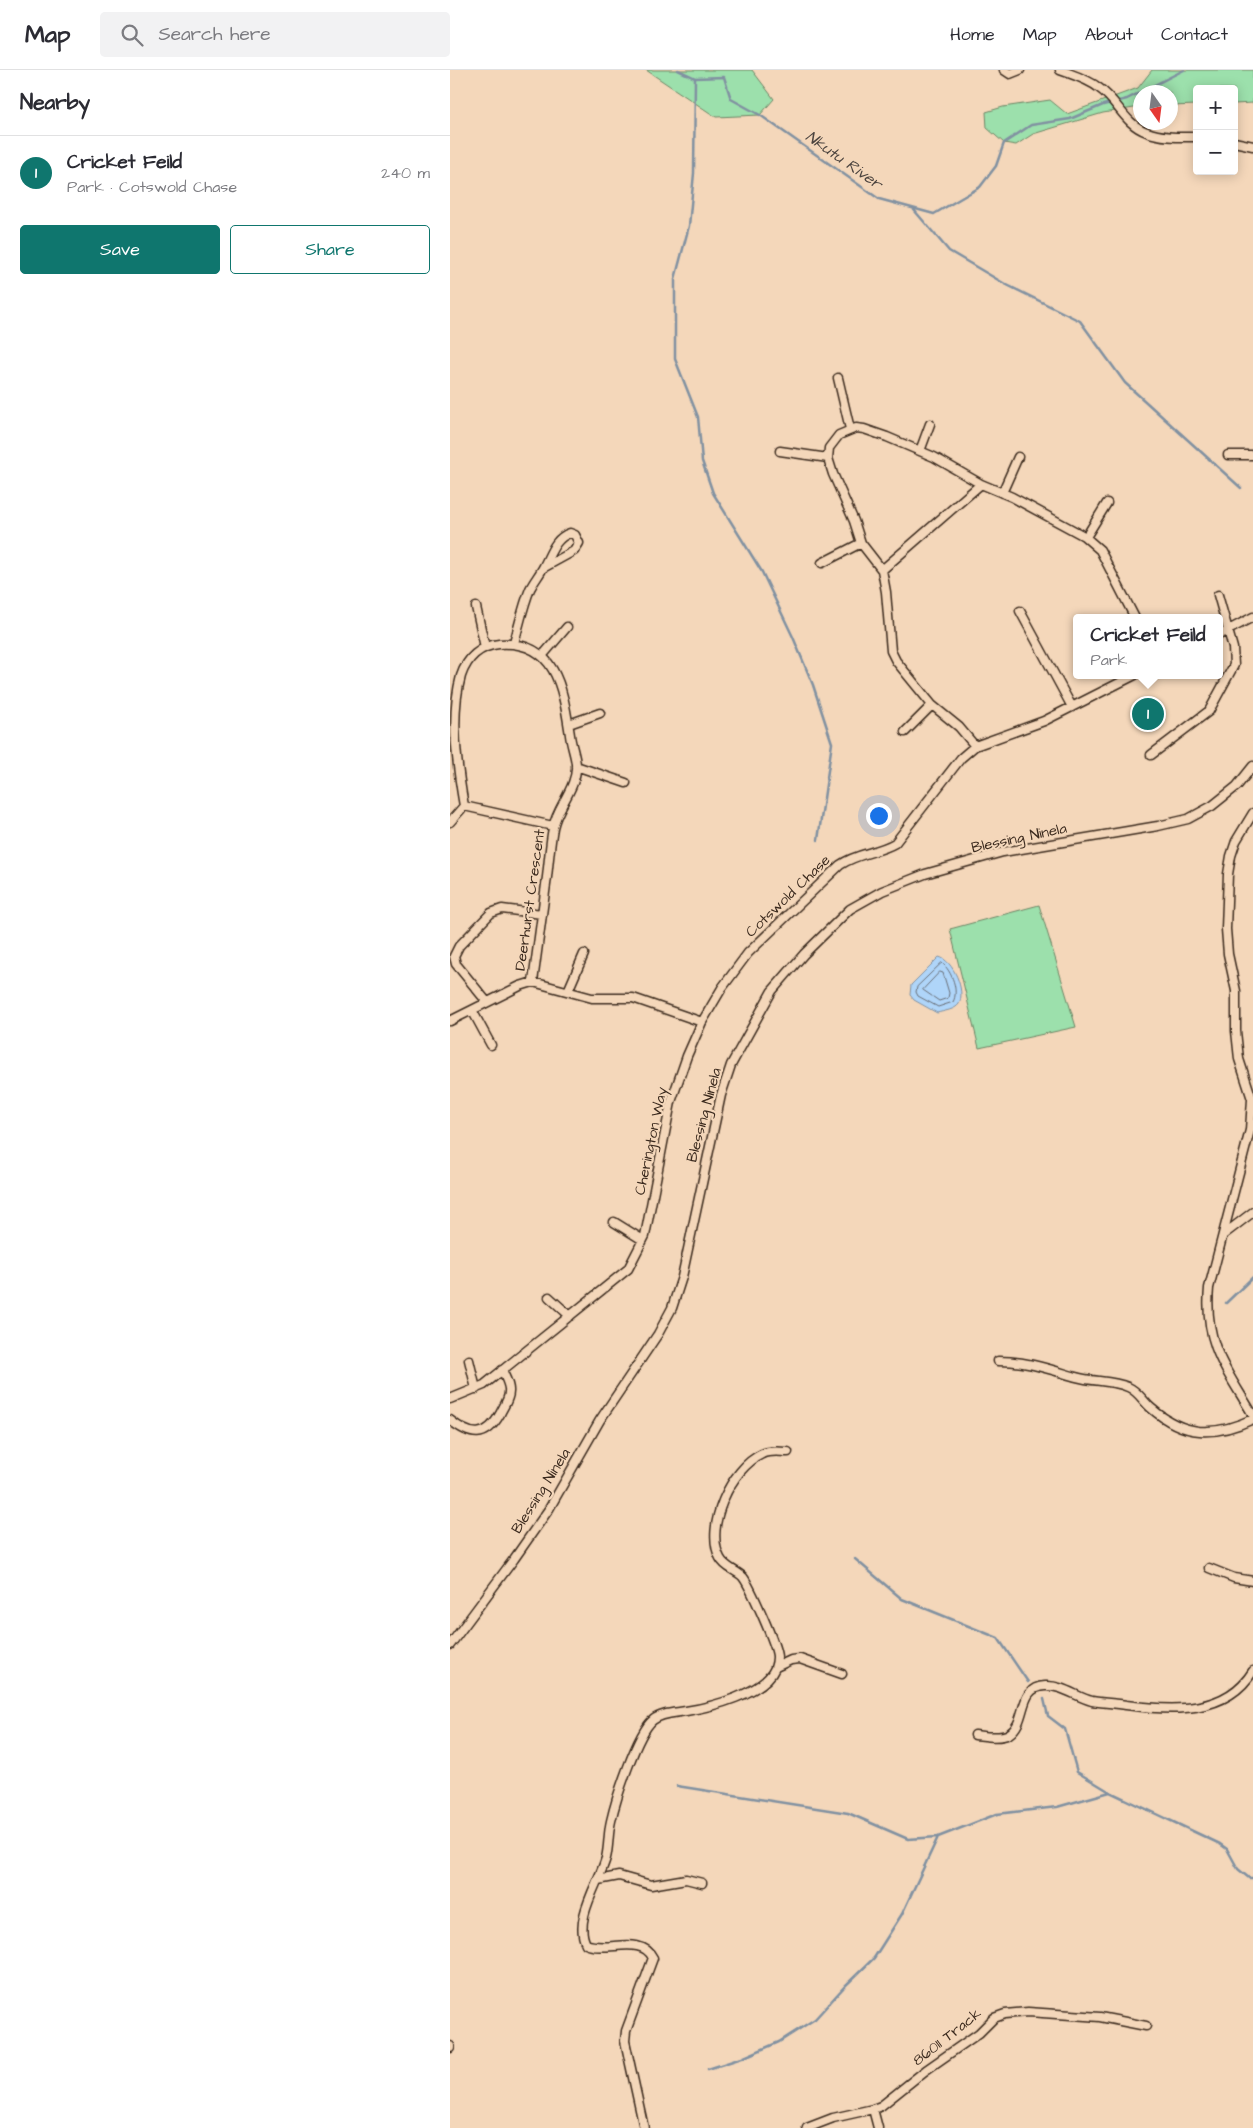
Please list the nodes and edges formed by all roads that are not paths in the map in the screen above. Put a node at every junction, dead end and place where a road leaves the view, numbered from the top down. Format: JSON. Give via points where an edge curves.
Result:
{"nodes":[{"id":1,"x":1004,"y":70,"type":"edge"},
{"id":2,"x":1020,"y":70,"type":"edge"},
{"id":3,"x":1060,"y":70,"type":"edge"},
{"id":4,"x":1193,"y":137,"type":"edge"},
{"id":5,"x":1238,"y":143,"type":"edge"},
{"id":6,"x":1253,"y":146,"type":"edge"},
{"id":7,"x":838,"y":378,"type":"dead end"},
{"id":8,"x":930,"y":424,"type":"dead end"},
{"id":9,"x":850,"y":429,"type":"junction"},
{"id":10,"x":780,"y":450,"type":"dead end"},
{"id":11,"x":920,"y":451,"type":"junction"},
{"id":12,"x":1228,"y":455,"type":"dead end"},
{"id":13,"x":1253,"y":455,"type":"edge"},
{"id":14,"x":1018,"y":457,"type":"dead end"},
{"id":15,"x":828,"y":458,"type":"junction"},
{"id":16,"x":981,"y":484,"type":"junction"},
{"id":17,"x":1002,"y":493,"type":"junction"},
{"id":18,"x":1108,"y":503,"type":"dead end"},
{"id":19,"x":1086,"y":537,"type":"junction"},
{"id":20,"x":861,"y":543,"type":"junction"},
{"id":21,"x":822,"y":563,"type":"dead end"},
{"id":22,"x":543,"y":568,"type":"junction"},
{"id":23,"x":882,"y":570,"type":"junction"},
{"id":24,"x":1218,"y":595,"type":"dead end"},
{"id":25,"x":476,"y":607,"type":"dead end"},
{"id":26,"x":1020,"y":611,"type":"dead end"},
{"id":27,"x":1133,"y":614,"type":"edge"},
{"id":28,"x":1253,"y":617,"type":"edge"},
{"id":29,"x":566,"y":627,"type":"dead end"},
{"id":30,"x":1228,"y":631,"type":"junction"},
{"id":31,"x":1223,"y":633,"type":"edge"},
{"id":32,"x":514,"y":643,"type":"junction"},
{"id":33,"x":486,"y":647,"type":"junction"},
{"id":34,"x":543,"y":655,"type":"junction"},
{"id":35,"x":1127,"y":679,"type":"edge"},
{"id":36,"x":932,"y":705,"type":"junction"},
{"id":37,"x":1072,"y":707,"type":"junction"},
{"id":38,"x":600,"y":713,"type":"dead end"},
{"id":39,"x":569,"y":724,"type":"junction"},
{"id":40,"x":905,"y":732,"type":"dead end"},
{"id":41,"x":975,"y":746,"type":"junction"},
{"id":42,"x":1151,"y":755,"type":"dead end"},
{"id":43,"x":453,"y":759,"type":"edge"},
{"id":44,"x":576,"y":766,"type":"junction"},
{"id":45,"x":1253,"y":766,"type":"edge"},
{"id":46,"x":626,"y":783,"type":"dead end"},
{"id":47,"x":464,"y":806,"type":"junction"},
{"id":48,"x":1253,"y":813,"type":"edge"},
{"id":49,"x":450,"y":822,"type":"edge"},
{"id":50,"x":553,"y":826,"type":"junction"},
{"id":51,"x":542,"y":914,"type":"junction"},
{"id":52,"x":584,"y":954,"type":"dead end"},
{"id":53,"x":534,"y":982,"type":"junction"},
{"id":54,"x":568,"y":991,"type":"junction"},
{"id":55,"x":487,"y":1002,"type":"junction"},
{"id":56,"x":472,"y":1010,"type":"junction"},
{"id":57,"x":450,"y":1021,"type":"edge"},
{"id":58,"x":702,"y":1022,"type":"junction"},
{"id":59,"x":491,"y":1045,"type":"dead end"},
{"id":60,"x":1253,"y":1212,"type":"edge"},
{"id":61,"x":614,"y":1222,"type":"dead end"},
{"id":62,"x":1223,"y":1235,"type":"junction"},
{"id":63,"x":644,"y":1240,"type":"junction"},
{"id":64,"x":549,"y":1297,"type":"dead end"},
{"id":65,"x":570,"y":1316,"type":"junction"},
{"id":66,"x":469,"y":1360,"type":"dead end"},
{"id":67,"x":998,"y":1361,"type":"dead end"},
{"id":68,"x":502,"y":1370,"type":"junction"},
{"id":69,"x":476,"y":1389,"type":"junction"},
{"id":70,"x":450,"y":1399,"type":"edge"},
{"id":71,"x":1253,"y":1415,"type":"edge"},
{"id":72,"x":1253,"y":1419,"type":"edge"},
{"id":73,"x":450,"y":1420,"type":"edge"},
{"id":74,"x":788,"y":1452,"type":"dead end"},
{"id":75,"x":1209,"y":1568,"type":"dead end"},
{"id":76,"x":1253,"y":1580,"type":"edge"},
{"id":77,"x":450,"y":1645,"type":"edge"},
{"id":78,"x":776,"y":1667,"type":"junction"},
{"id":79,"x":1253,"y":1671,"type":"edge"},
{"id":80,"x":842,"y":1674,"type":"dead end"},
{"id":81,"x":975,"y":1735,"type":"dead end"},
{"id":82,"x":598,"y":1880,"type":"junction"},
{"id":83,"x":702,"y":1883,"type":"dead end"},
{"id":84,"x":1146,"y":2026,"type":"dead end"},
{"id":85,"x":873,"y":2109,"type":"junction"},
{"id":86,"x":644,"y":2128,"type":"edge"},
{"id":87,"x":807,"y":2128,"type":"edge"},
{"id":88,"x":878,"y":2128,"type":"edge"}],
"edges":[{"from":1,"to":2,"type":"street","via":[[1010,74]]},
{"from":3,"to":4,"type":"street","via":[[1100,88],[1125,117],[1146,132]]},
{"from":5,"to":6,"type":"street"},
{"from":7,"to":9,"type":"street"},
{"from":8,"to":11,"type":"street"},
{"from":9,"to":11,"type":"street","via":[[864,428]]},
{"from":9,"to":15,"type":"street","via":[[839,435],[830,448]]},
{"from":10,"to":15,"type":"street"},
{"from":11,"to":16,"type":"street"},
{"from":12,"to":13,"type":"street"},
{"from":14,"to":17,"type":"street"},
{"from":15,"to":20,"type":"street"},
{"from":16,"to":17,"type":"street"},
{"from":16,"to":23,"type":"street"},
{"from":17,"to":19,"type":"street"},
{"from":18,"to":19,"type":"street"},
{"from":19,"to":27,"type":"street","via":[[1100,550]]},
{"from":20,"to":21,"type":"street"},
{"from":20,"to":23,"type":"street"},
{"from":22,"to":22,"type":"street","via":[[563,535],[575,535],[579,543],[574,551]]},
{"from":22,"to":32,"type":"street","via":[[529,592]]},
{"from":23,"to":36,"type":"street","via":[[892,652]]},
{"from":24,"to":30,"type":"street"},
{"from":25,"to":33,"type":"street"},
{"from":26,"to":37,"type":"street"},
{"from":28,"to":30,"type":"street"},
{"from":29,"to":34,"type":"street"},
{"from":30,"to":31,"type":"street"},
{"from":30,"to":42,"type":"street","via":[[1234,665],[1209,711]]},
{"from":32,"to":33,"type":"street"},
{"from":32,"to":34,"type":"street"},
{"from":33,"to":43,"type":"street","via":[[469,659],[460,676],[454,713]]},
{"from":34,"to":39,"type":"street","name":"Deerhurst Crescent","via":[[553,667],[561,687]]},
{"from":35,"to":37,"type":"street","name":"Cotswold Chase"},
{"from":36,"to":40,"type":"street"},
{"from":36,"to":41,"type":"street","via":[[959,727]]},
{"from":37,"to":41,"type":"street","name":"Cotswold Chase","via":[[1028,728]]},
{"from":38,"to":39,"type":"street"},
{"from":39,"to":44,"type":"street","name":"Deerhurst Crescent"},
{"from":41,"to":58,"type":"street","name":"Cotswold Chase","via":[[960,758],[895,842],[840,865],[748,953]]},
{"from":43,"to":47,"type":"street"},
{"from":44,"to":46,"type":"street"},
{"from":44,"to":50,"type":"street","name":"Deerhurst Crescent","via":[[573,782]]},
{"from":45,"to":77,"type":"street","name":"Blessing Ninela","via":[[1212,806],[1188,819],[1003,852],[926,874],[882,891],[850,909],[804,954],[772,991],[731,1065],[720,1095],[682,1277],[667,1317],[600,1420],[549,1509]]},
{"from":47,"to":49,"type":"street"},
{"from":47,"to":50,"type":"street"},
{"from":48,"to":62,"type":"street","via":[[1236,841],[1228,874],[1228,954],[1234,977],[1239,1059],[1252,1099],[1252,1113]]},
{"from":50,"to":51,"type":"street","name":"Deerhurst Crescent"},
{"from":51,"to":53,"type":"street","name":"Deerhurst Crescent"},
{"from":51,"to":55,"type":"street","via":[[496,910],[459,946],[454,956],[456,964]]},
{"from":52,"to":54,"type":"street"},
{"from":53,"to":54,"type":"street"},
{"from":53,"to":55,"type":"street"},
{"from":54,"to":58,"type":"street","via":[[592,998],[633,998]]},
{"from":55,"to":56,"type":"street"},
{"from":56,"to":57,"type":"street"},
{"from":56,"to":59,"type":"street"},
{"from":58,"to":63,"type":"street","name":"Cherington Way","via":[[671,1102]]},
{"from":60,"to":62,"type":"street"},
{"from":61,"to":63,"type":"street"},
{"from":62,"to":71,"type":"street","via":[[1209,1288],[1210,1327],[1222,1364]]},
{"from":63,"to":65,"type":"street","name":"Cherington Way","via":[[628,1269]]},
{"from":64,"to":65,"type":"street"},
{"from":65,"to":68,"type":"street","name":"Cherington Way"},
{"from":66,"to":69,"type":"street"},
{"from":67,"to":72,"type":"street","via":[[1030,1363],[1131,1388],[1173,1424],[1192,1431],[1229,1429]]},
{"from":68,"to":69,"type":"street","name":"Cherington Way"},
{"from":68,"to":73,"type":"street","via":[[510,1390],[509,1397],[493,1426],[477,1433],[464,1430]]},
{"from":69,"to":70,"type":"street","name":"Cherington Way"},
{"from":74,"to":78,"type":"street","via":[[763,1454],[740,1472],[719,1512],[716,1532],[724,1565],[741,1575],[749,1585],[774,1642],[778,1656]]},
{"from":75,"to":76,"type":"street","via":[[1234,1578]]},
{"from":78,"to":80,"type":"street","via":[[800,1659]]},
{"from":78,"to":82,"type":"street","via":[[755,1688],[727,1701],[666,1714],[647,1726],[614,1809],[606,1856]]},
{"from":79,"to":81,"type":"street","via":[[1242,1687],[1213,1704],[1179,1709],[1104,1702],[1082,1698],[1053,1686],[1036,1687],[1026,1696],[1010,1733]]},
{"from":82,"to":83,"type":"street","via":[[619,1876],[651,1885],[686,1879]]},
{"from":82,"to":86,"type":"street","via":[[584,1916],[582,1937],[586,1944],[638,1945],[646,1949],[652,1958],[624,2041]]},
{"from":84,"to":85,"type":"street","name":"86011 Track","via":[[1100,2017],[1028,2012],[1005,2014],[994,2018],[975,2036]]},
{"from":85,"to":87,"type":"street","name":"86011 Track","via":[[832,2118]]},
{"from":85,"to":88,"type":"street"}]}
